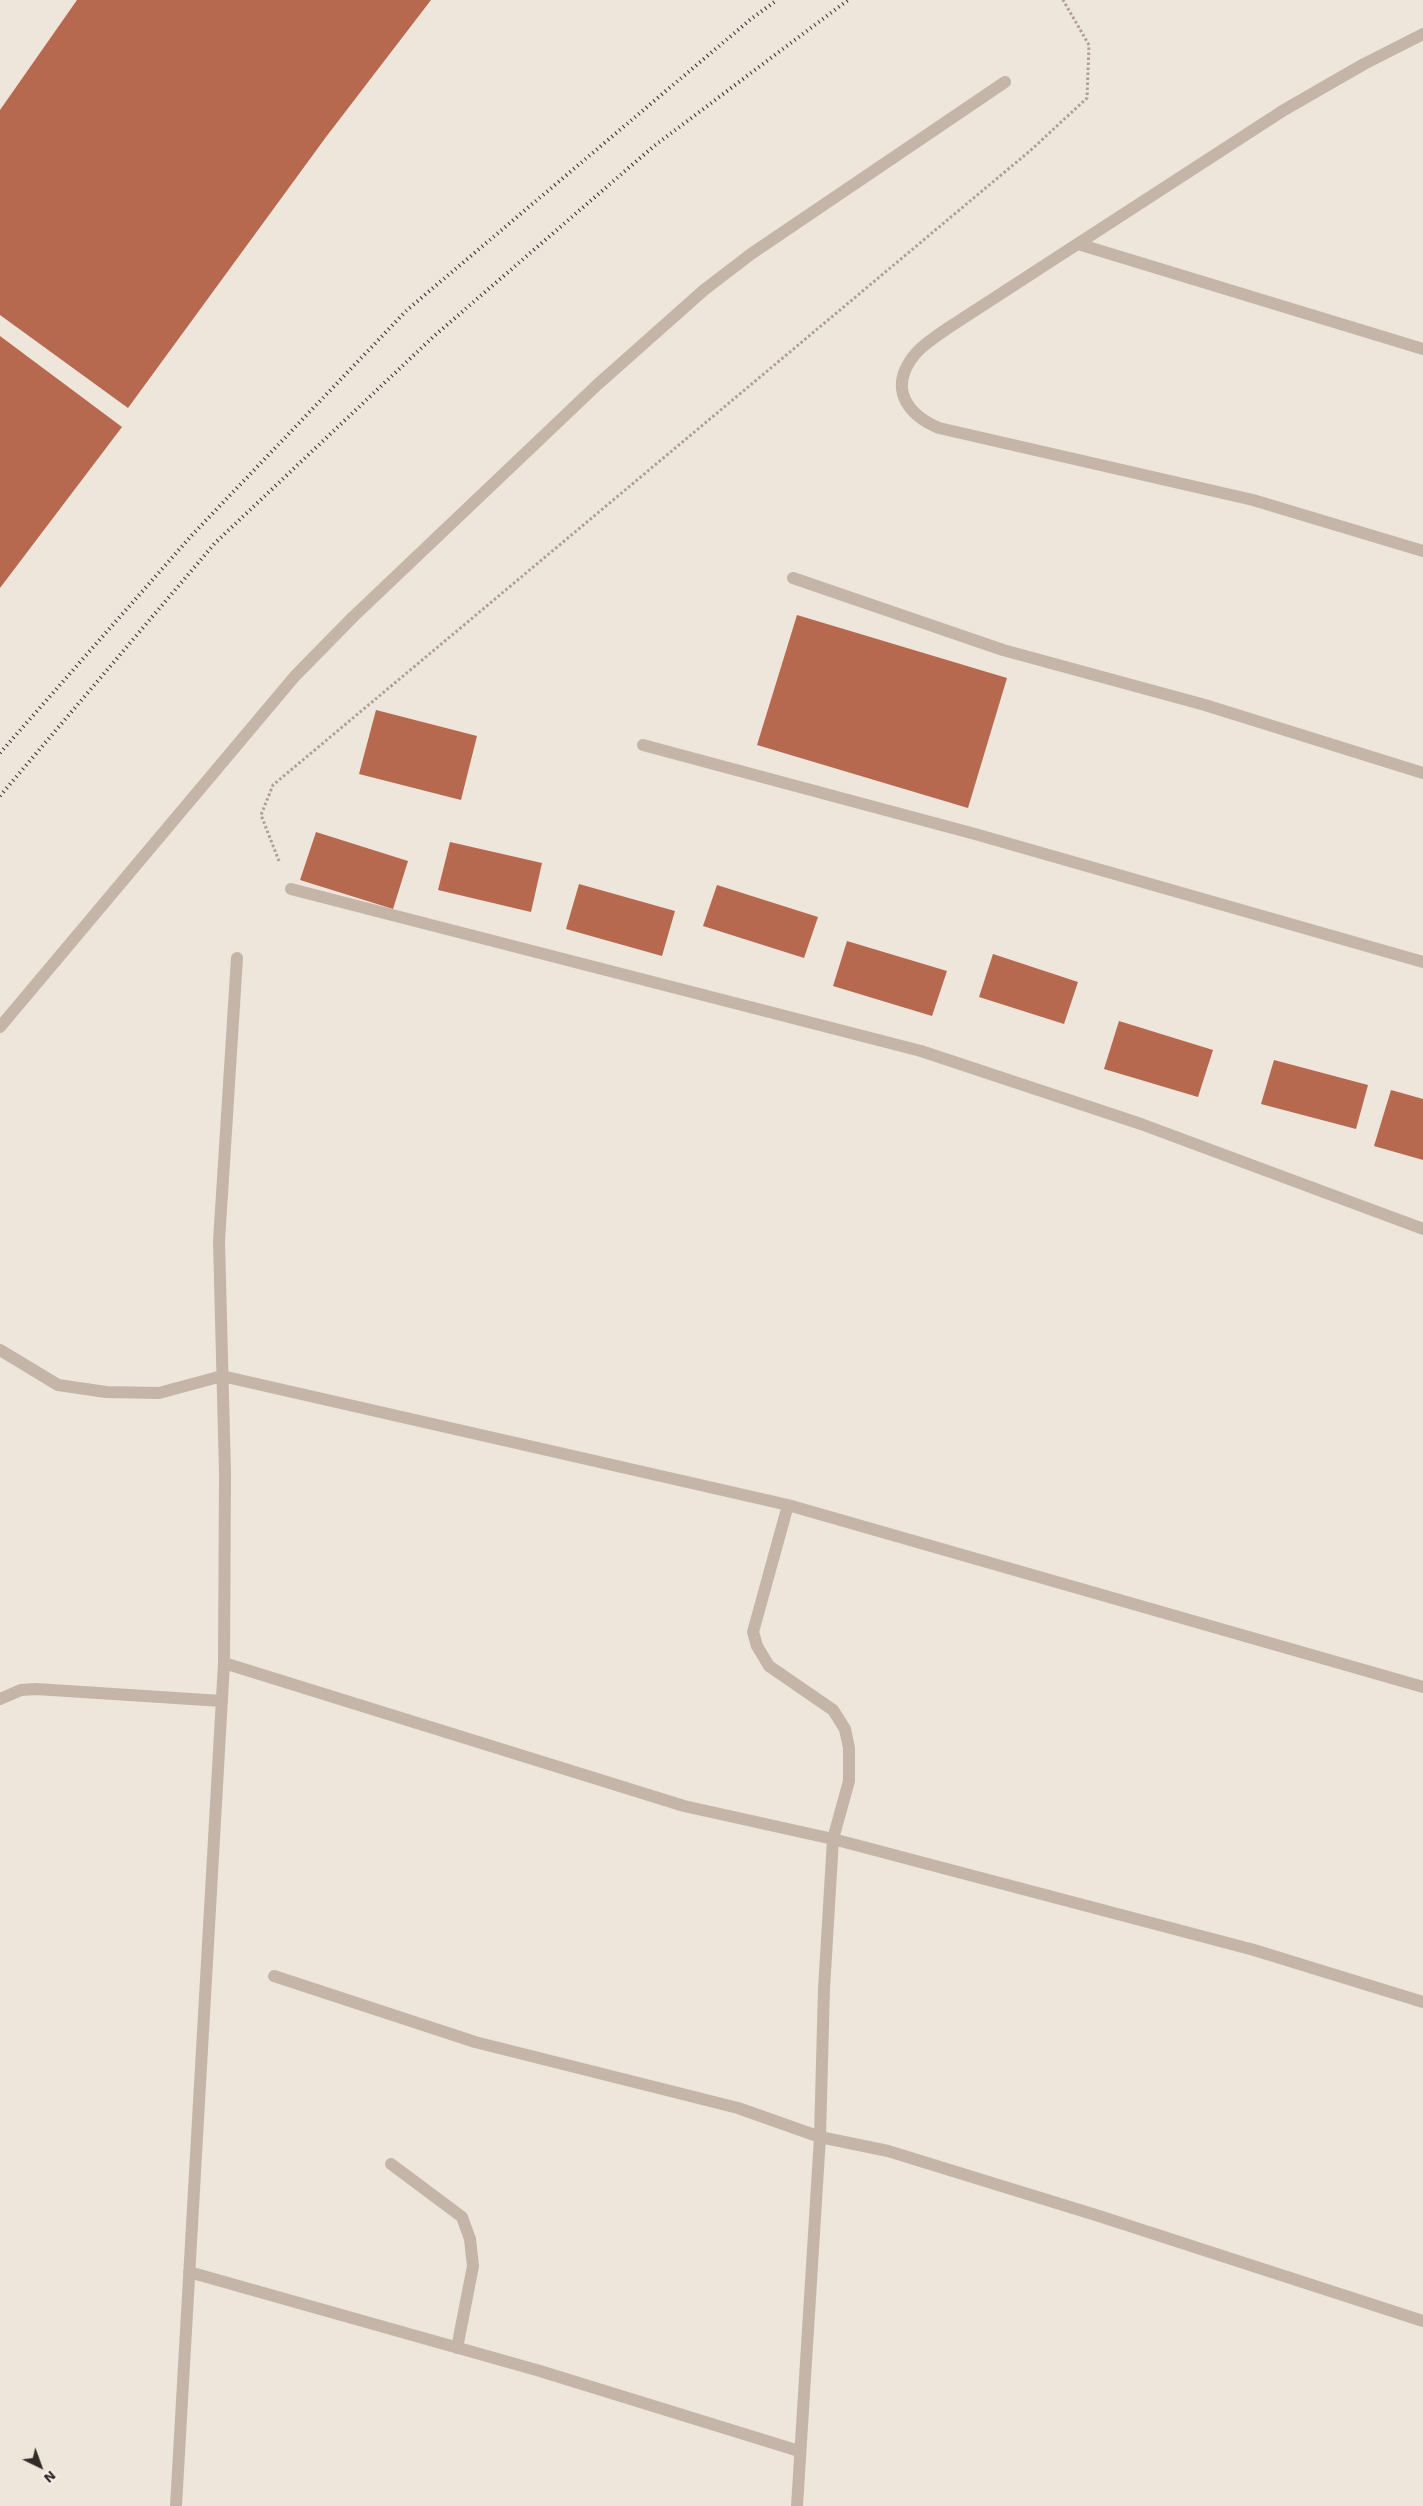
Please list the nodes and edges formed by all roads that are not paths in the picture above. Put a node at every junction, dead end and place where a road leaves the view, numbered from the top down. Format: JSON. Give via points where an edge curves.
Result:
{"nodes":[{"id":1,"x":1423,"y":34,"type":"edge"},
{"id":2,"x":1005,"y":82,"type":"dead end"},
{"id":3,"x":1078,"y":244,"type":"junction"},
{"id":4,"x":1423,"y":349,"type":"edge"},
{"id":5,"x":1423,"y":551,"type":"edge"},
{"id":6,"x":793,"y":578,"type":"dead end"},
{"id":7,"x":643,"y":745,"type":"dead end"},
{"id":8,"x":1423,"y":773,"type":"edge"},
{"id":9,"x":291,"y":890,"type":"road end"},
{"id":10,"x":237,"y":958,"type":"dead end"},
{"id":11,"x":1423,"y":962,"type":"edge"},
{"id":12,"x":0,"y":1027,"type":"edge"},
{"id":13,"x":1423,"y":1229,"type":"edge"},
{"id":14,"x":0,"y":1350,"type":"edge"},
{"id":15,"x":222,"y":1376,"type":"junction"},
{"id":16,"x":788,"y":1505,"type":"junction"},
{"id":17,"x":224,"y":1663,"type":"junction"},
{"id":18,"x":1423,"y":1687,"type":"edge"},
{"id":19,"x":0,"y":1699,"type":"edge"},
{"id":20,"x":222,"y":1701,"type":"junction"},
{"id":21,"x":833,"y":1839,"type":"junction"},
{"id":22,"x":274,"y":1976,"type":"dead end"},
{"id":23,"x":1423,"y":2002,"type":"edge"},
{"id":24,"x":820,"y":2137,"type":"junction"},
{"id":25,"x":391,"y":2164,"type":"dead end"},
{"id":26,"x":189,"y":2272,"type":"junction"},
{"id":27,"x":1423,"y":2321,"type":"edge"},
{"id":28,"x":457,"y":2348,"type":"junction"},
{"id":29,"x":799,"y":2451,"type":"junction"},
{"id":30,"x":176,"y":2506,"type":"edge"},
{"id":31,"x":798,"y":2506,"type":"edge"}],
"edges":[{"from":1,"to":3,"type":"street","via":[[1284,110]]},
{"from":2,"to":12,"type":"street","via":[[751,254],[704,290],[590,392],[295,676]]},
{"from":3,"to":4,"type":"street"},
{"from":3,"to":5,"type":"street","via":[[926,343],[910,361],[902,378],[903,395],[909,409],[924,422],[939,428],[1253,500]]},
{"from":6,"to":8,"type":"street","via":[[1003,650],[1205,705]]},
{"from":7,"to":11,"type":"street","via":[[975,834]]},
{"from":9,"to":13,"type":"street","via":[[921,1051],[1142,1124]]},
{"from":10,"to":15,"type":"street","via":[[219,1240]]},
{"from":14,"to":15,"type":"street","via":[[58,1385],[106,1392],[159,1394]]},
{"from":15,"to":16,"type":"street"},
{"from":15,"to":17,"type":"street"},
{"from":16,"to":18,"type":"street"},
{"from":16,"to":21,"type":"street","via":[[753,1632],[769,1666],[833,1710],[845,1729],[849,1782]]},
{"from":17,"to":20,"type":"street"},
{"from":17,"to":21,"type":"street","via":[[684,1806]]},
{"from":19,"to":20,"type":"street","via":[[21,1690],[36,1689]]},
{"from":20,"to":26,"type":"street"},
{"from":21,"to":23,"type":"street","via":[[1254,1950]]},
{"from":21,"to":24,"type":"street"},
{"from":22,"to":24,"type":"street","via":[[475,2042],[738,2108]]},
{"from":24,"to":27,"type":"street","via":[[897,2153]]},
{"from":24,"to":29,"type":"street"},
{"from":25,"to":28,"type":"street","via":[[462,2217],[470,2239],[473,2266]]},
{"from":26,"to":28,"type":"street"},
{"from":26,"to":30,"type":"street"},
{"from":28,"to":29,"type":"street"},
{"from":29,"to":31,"type":"street"}]}
